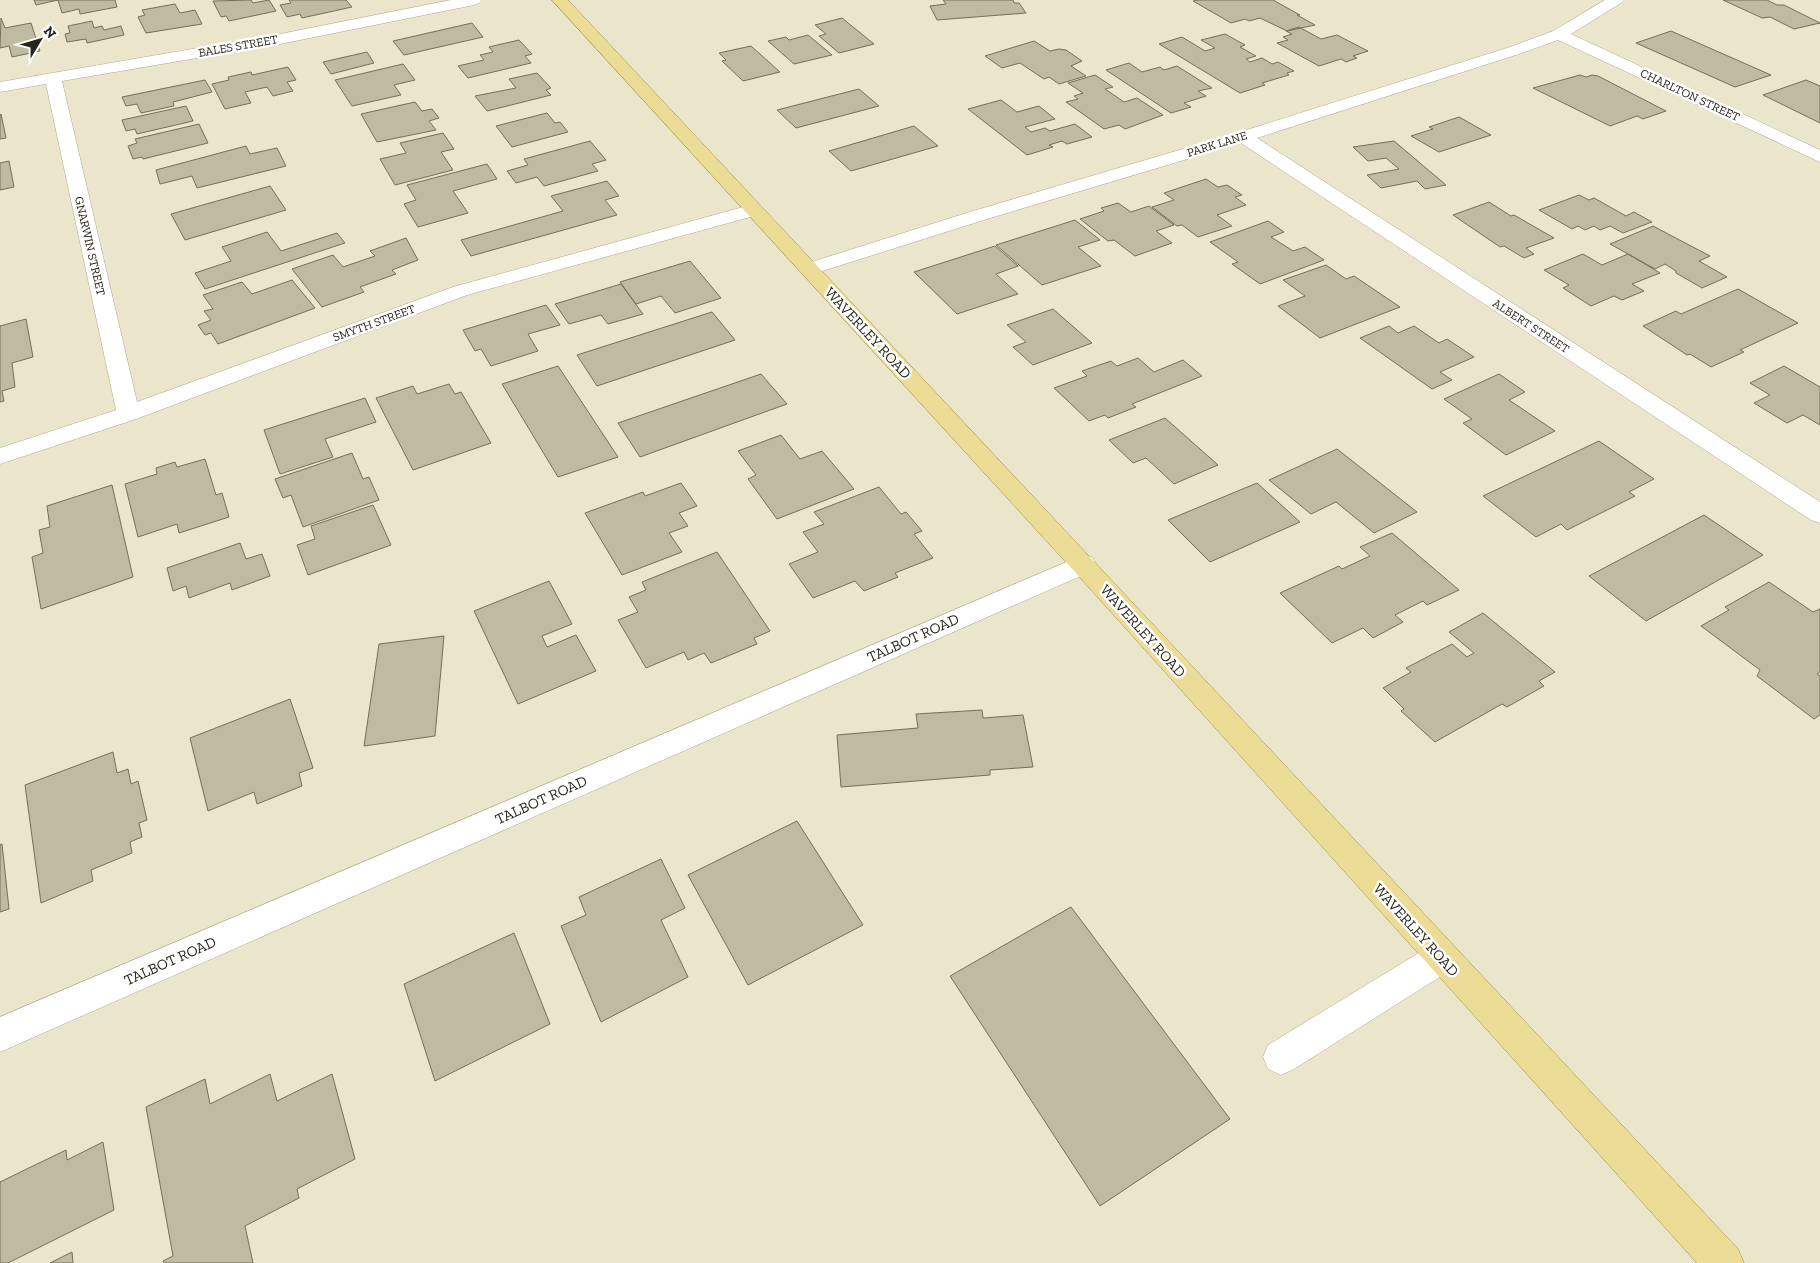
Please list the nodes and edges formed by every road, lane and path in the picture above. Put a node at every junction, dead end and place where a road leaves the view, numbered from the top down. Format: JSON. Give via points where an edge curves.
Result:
{"nodes":[{"id":1,"x":474,"y":0,"type":"edge"},
{"id":2,"x":560,"y":0,"type":"edge"},
{"id":3,"x":1616,"y":0,"type":"edge"},
{"id":4,"x":1559,"y":34,"type":"junction"},
{"id":5,"x":53,"y":77,"type":"junction"},
{"id":6,"x":0,"y":87,"type":"edge"},
{"id":7,"x":1243,"y":137,"type":"junction"},
{"id":8,"x":1820,"y":157,"type":"edge"},
{"id":9,"x":754,"y":210,"type":"junction"},
{"id":10,"x":808,"y":269,"type":"junction"},
{"id":11,"x":128,"y":414,"type":"junction"},
{"id":12,"x":0,"y":456,"type":"edge"},
{"id":13,"x":1820,"y":514,"type":"edge"},
{"id":14,"x":1083,"y":564,"type":"junction"},
{"id":15,"x":1442,"y":957,"type":"junction"},
{"id":16,"x":0,"y":1035,"type":"edge"},
{"id":17,"x":1281,"y":1057,"type":"dead end"},
{"id":18,"x":1724,"y":1263,"type":"edge"}],
"edges":[{"from":1,"to":5,"type":"street","name":"BALES STREET","via":[[280,39]]},
{"from":2,"to":9,"type":"main road","name":"WAVERLEY ROAD"},
{"from":3,"to":4,"type":"street","name":"PARK LANE"},
{"from":4,"to":7,"type":"street","name":"PARK LANE"},
{"from":4,"to":8,"type":"street","name":"CHARLTON STREET"},
{"from":5,"to":6,"type":"street","name":"BALES STREET"},
{"from":5,"to":11,"type":"street","name":"GNARWIN STREET"},
{"from":7,"to":10,"type":"street","name":"PARK LANE","via":[[980,214]]},
{"from":7,"to":13,"type":"street","name":"ALBERT STREET"},
{"from":9,"to":10,"type":"main road","name":"WAVERLEY ROAD"},
{"from":9,"to":11,"type":"street","name":"SMYTH STREET","via":[[460,291]]},
{"from":10,"to":14,"type":"main road","name":"WAVERLEY ROAD"},
{"from":11,"to":12,"type":"street","name":"SMYTH STREET"},
{"from":14,"to":15,"type":"main road","name":"WAVERLEY ROAD"},
{"from":14,"to":16,"type":"street","name":"TALBOT ROAD"},
{"from":15,"to":17,"type":"street"},
{"from":15,"to":18,"type":"main road","name":"WAVERLEY ROAD"}]}
